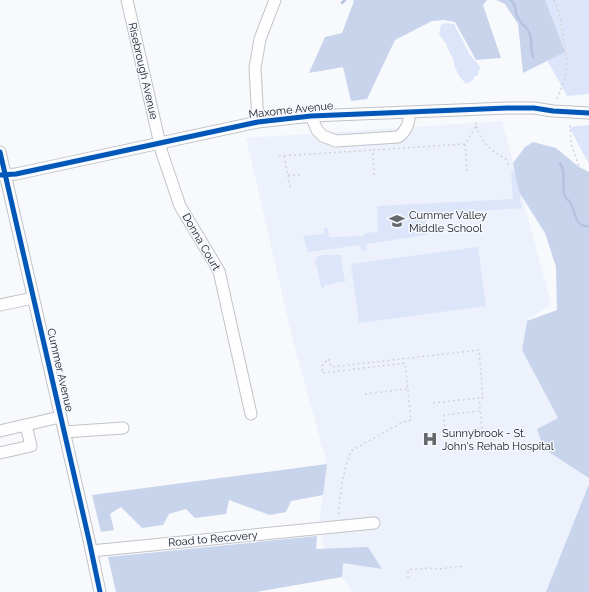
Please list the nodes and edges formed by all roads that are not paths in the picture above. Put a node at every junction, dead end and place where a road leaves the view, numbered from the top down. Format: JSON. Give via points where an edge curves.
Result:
{"nodes":[{"id":1,"x":127,"y":0,"type":"edge"},
{"id":2,"x":275,"y":0,"type":"edge"},
{"id":3,"x":410,"y":112,"type":"junction"},
{"id":4,"x":589,"y":113,"type":"edge"},
{"id":5,"x":311,"y":116,"type":"junction"},
{"id":6,"x":258,"y":122,"type":"junction"},
{"id":7,"x":159,"y":143,"type":"junction"},
{"id":8,"x":0,"y":152,"type":"edge"},
{"id":9,"x":2,"y":175,"type":"edge"},
{"id":10,"x":33,"y":298,"type":"junction"},
{"id":11,"x":0,"y":305,"type":"edge"},
{"id":12,"x":251,"y":414,"type":"dead end"},
{"id":13,"x":60,"y":417,"type":"junction"},
{"id":14,"x":26,"y":425,"type":"junction"},
{"id":15,"x":122,"y":428,"type":"dead end"},
{"id":16,"x":0,"y":430,"type":"edge"},
{"id":17,"x":64,"y":432,"type":"junction"},
{"id":18,"x":0,"y":453,"type":"edge"},
{"id":19,"x":374,"y":523,"type":"dead end"},
{"id":20,"x":91,"y":551,"type":"junction"},
{"id":21,"x":100,"y":592,"type":"edge"}],
"edges":[{"from":1,"to":7,"type":"street","name":"Risebrough Avenue"},
{"from":2,"to":6,"type":"street","via":[[260,39],[255,68]]},
{"from":3,"to":4,"type":"street","name":"Maxome Avenue","via":[[534,108]]},
{"from":3,"to":5,"type":"street","name":"Maxome Avenue"},
{"from":3,"to":5,"type":"street","via":[[409,124],[398,137],[336,142],[317,130]]},
{"from":5,"to":6,"type":"street","name":"Maxome Avenue"},
{"from":6,"to":7,"type":"street","name":"Maxome Avenue"},
{"from":7,"to":9,"type":"street","name":"Maxome Avenue"},
{"from":7,"to":12,"type":"street","name":"Donna Court","via":[[180,206],[219,271]]},
{"from":8,"to":9,"type":"street","name":"Cummer Avenue"},
{"from":9,"to":10,"type":"street","name":"Cummer Avenue"},
{"from":10,"to":11,"type":"street"},
{"from":10,"to":13,"type":"street","name":"Cummer Avenue"},
{"from":13,"to":14,"type":"street"},
{"from":13,"to":17,"type":"street","name":"Cummer Avenue"},
{"from":14,"to":16,"type":"street"},
{"from":14,"to":18,"type":"street","via":[[30,446]]},
{"from":15,"to":17,"type":"street"},
{"from":17,"to":20,"type":"street","name":"Cummer Avenue"},
{"from":19,"to":20,"type":"street","name":"Road to Recovery"},
{"from":20,"to":21,"type":"street","name":"Cummer Avenue"}]}
